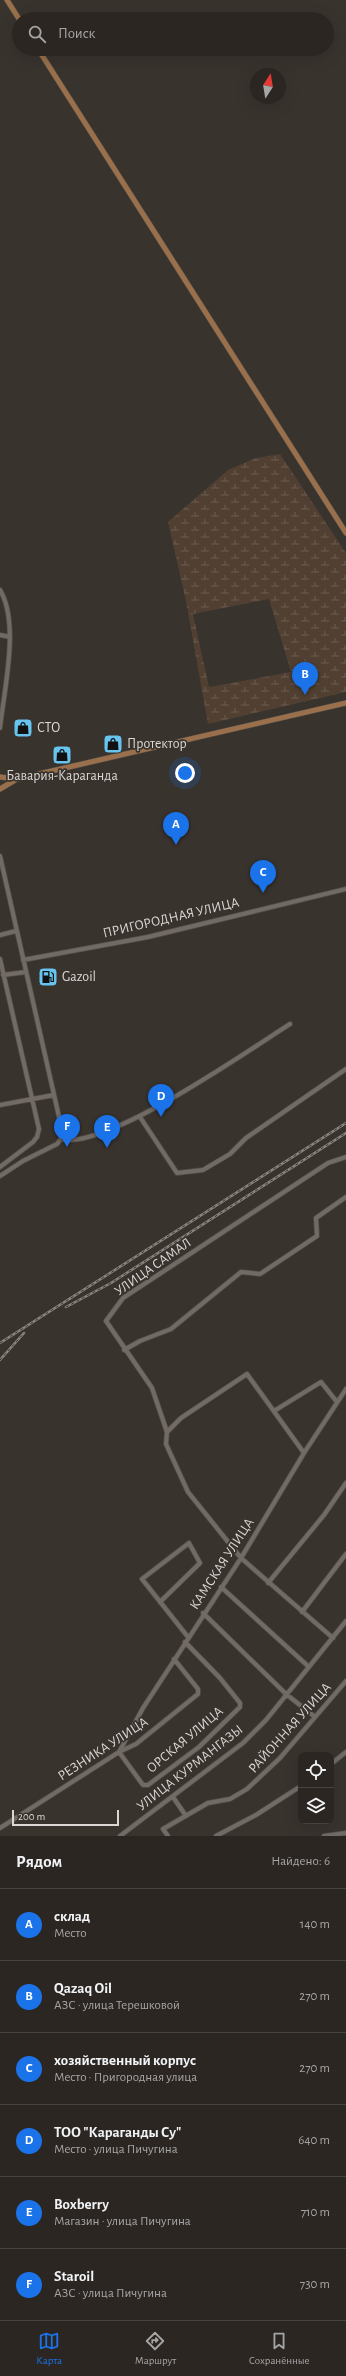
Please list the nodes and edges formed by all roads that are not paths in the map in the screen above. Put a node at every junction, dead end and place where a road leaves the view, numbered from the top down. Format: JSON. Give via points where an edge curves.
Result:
{"nodes":[{"id":1,"x":7,"y":0,"type":"edge"},
{"id":2,"x":15,"y":12,"type":"edge"},
{"id":3,"x":42,"y":56,"type":"edge"},
{"id":4,"x":346,"y":533,"type":"edge"},
{"id":5,"x":0,"y":590,"type":"edge"},
{"id":6,"x":0,"y":635,"type":"edge"},
{"id":7,"x":10,"y":637,"type":"junction"},
{"id":8,"x":346,"y":703,"type":"edge"},
{"id":9,"x":0,"y":728,"type":"edge"},
{"id":10,"x":0,"y":777,"type":"edge"},
{"id":11,"x":16,"y":779,"type":"junction"},
{"id":12,"x":0,"y":789,"type":"edge"},
{"id":13,"x":0,"y":856,"type":"edge"},
{"id":14,"x":1,"y":862,"type":"edge"},
{"id":15,"x":346,"y":889,"type":"edge"},
{"id":16,"x":16,"y":931,"type":"junction"},
{"id":17,"x":0,"y":935,"type":"edge"},
{"id":18,"x":0,"y":959,"type":"edge"},
{"id":19,"x":23,"y":960,"type":"junction"},
{"id":20,"x":26,"y":972,"type":"junction"},
{"id":21,"x":3,"y":975,"type":"junction"},
{"id":22,"x":290,"y":1024,"type":"dead end"},
{"id":23,"x":346,"y":1069,"type":"edge"},
{"id":24,"x":54,"y":1095,"type":"junction"},
{"id":25,"x":30,"y":1098,"type":"junction"},
{"id":26,"x":0,"y":1105,"type":"edge"},
{"id":27,"x":140,"y":1117,"type":"junction"},
{"id":28,"x":61,"y":1139,"type":"junction"},
{"id":29,"x":15,"y":1156,"type":"junction"},
{"id":30,"x":346,"y":1157,"type":"edge"},
{"id":31,"x":20,"y":1163,"type":"junction"},
{"id":32,"x":0,"y":1167,"type":"edge"},
{"id":33,"x":0,"y":1176,"type":"edge"},
{"id":34,"x":346,"y":1197,"type":"edge"},
{"id":35,"x":124,"y":1350,"type":"junction"},
{"id":36,"x":346,"y":1389,"type":"edge"},
{"id":37,"x":338,"y":1402,"type":"junction"},
{"id":38,"x":274,"y":1411,"type":"junction"},
{"id":39,"x":167,"y":1432,"type":"junction"},
{"id":40,"x":304,"y":1453,"type":"junction"},
{"id":41,"x":346,"y":1483,"type":"edge"},
{"id":42,"x":346,"y":1554,"type":"edge"},
{"id":43,"x":241,"y":1558,"type":"junction"},
{"id":44,"x":268,"y":1583,"type":"junction"},
{"id":45,"x":221,"y":1587,"type":"junction"},
{"id":46,"x":160,"y":1602,"type":"junction"},
{"id":47,"x":302,"y":1612,"type":"junction"},
{"id":48,"x":204,"y":1613,"type":"junction"},
{"id":49,"x":346,"y":1621,"type":"edge"},
{"id":50,"x":188,"y":1638,"type":"junction"},
{"id":51,"x":333,"y":1638,"type":"junction"},
{"id":52,"x":185,"y":1642,"type":"junction"},
{"id":53,"x":174,"y":1659,"type":"junction"},
{"id":54,"x":309,"y":1667,"type":"junction"},
{"id":55,"x":346,"y":1681,"type":"edge"},
{"id":56,"x":286,"y":1694,"type":"junction"},
{"id":57,"x":315,"y":1717,"type":"junction"},
{"id":58,"x":119,"y":1752,"type":"junction"},
{"id":59,"x":346,"y":1752,"type":"edge"},
{"id":60,"x":334,"y":1762,"type":"edge"},
{"id":61,"x":298,"y":1788,"type":"edge"},
{"id":62,"x":173,"y":1797,"type":"junction"},
{"id":63,"x":186,"y":1816,"type":"junction"},
{"id":64,"x":0,"y":1828,"type":"edge"},
{"id":65,"x":346,"y":1833,"type":"edge"},
{"id":66,"x":120,"y":1836,"type":"edge"},
{"id":67,"x":168,"y":1836,"type":"edge"},
{"id":68,"x":216,"y":1836,"type":"edge"},
{"id":69,"x":324,"y":1836,"type":"edge"}],
"edges":[{"from":1,"to":2,"type":"main road"},
{"from":3,"to":4,"type":"main road"},
{"from":5,"to":7,"type":"street","via":[[10,617]]},
{"from":6,"to":7,"type":"street"},
{"from":7,"to":9,"type":"street"},
{"from":8,"to":11,"type":"main road"},
{"from":10,"to":11,"type":"main road"},
{"from":11,"to":12,"type":"main road"},
{"from":13,"to":14,"type":"street"},
{"from":14,"to":16,"type":"street"},
{"from":15,"to":19,"type":"street","name":"ПРИГОРОДНАЯ УЛИЦА","via":[[148,937]]},
{"from":16,"to":17,"type":"street"},
{"from":16,"to":19,"type":"street"},
{"from":18,"to":21,"type":"street"},
{"from":19,"to":20,"type":"street"},
{"from":20,"to":21,"type":"street"},
{"from":20,"to":24,"type":"street"},
{"from":21,"to":25,"type":"street"},
{"from":22,"to":27,"type":"street"},
{"from":23,"to":27,"type":"street","via":[[246,1138],[230,1154],[203,1170],[178,1173]]},
{"from":24,"to":25,"type":"street"},
{"from":24,"to":28,"type":"street","via":[[62,1130]]},
{"from":25,"to":26,"type":"street"},
{"from":25,"to":29,"type":"street","via":[[38,1129],[37,1137]]},
{"from":27,"to":28,"type":"street","via":[[81,1139]]},
{"from":28,"to":31,"type":"street","via":[[57,1144]]},
{"from":29,"to":31,"type":"street"},
{"from":29,"to":32,"type":"street"},
{"from":30,"to":35,"type":"street","name":"УЛИЦА САМАЛ","via":[[328,1163],[123,1298],[106,1321]]},
{"from":31,"to":33,"type":"street"},
{"from":34,"to":35,"type":"street","via":[[316,1218],[317,1236],[260,1274],[241,1272],[172,1329]]},
{"from":35,"to":39,"type":"street","via":[[152,1388]]},
{"from":36,"to":37,"type":"street","name":"КАМСКАЯ УЛИЦА"},
{"from":37,"to":38,"type":"street","via":[[321,1382]]},
{"from":37,"to":40,"type":"street","name":"КАМСКАЯ УЛИЦА"},
{"from":38,"to":39,"type":"street","via":[[247,1374],[181,1418]]},
{"from":38,"to":40,"type":"street"},
{"from":39,"to":43,"type":"street","via":[[166,1444],[188,1492]]},
{"from":40,"to":43,"type":"street","name":"КАМСКАЯ УЛИЦА"},
{"from":41,"to":44,"type":"street","via":[[324,1515]]},
{"from":42,"to":47,"type":"street"},
{"from":43,"to":44,"type":"street"},
{"from":43,"to":45,"type":"street","name":"КАМСКАЯ УЛИЦА"},
{"from":44,"to":47,"type":"street"},
{"from":45,"to":48,"type":"street","name":"КАМСКАЯ УЛИЦА"},
{"from":45,"to":54,"type":"street"},
{"from":46,"to":46,"type":"street","via":[[200,1563],[189,1543],[142,1579]]},
{"from":46,"to":50,"type":"street"},
{"from":47,"to":51,"type":"street"},
{"from":48,"to":50,"type":"street","name":"КАМСКАЯ УЛИЦА"},
{"from":48,"to":56,"type":"street"},
{"from":49,"to":51,"type":"street","name":"УЛИЦА КУРМАНГАЗЫ"},
{"from":50,"to":52,"type":"street","name":"КАМСКАЯ УЛИЦА"},
{"from":51,"to":54,"type":"street","name":"УЛИЦА КУРМАНГАЗЫ"},
{"from":52,"to":53,"type":"street","name":"КАМСКАЯ УЛИЦА"},
{"from":52,"to":58,"type":"street","name":"ОРСКАЯ УЛИЦА","via":[[220,1678],[240,1703],[240,1707],[198,1747],[148,1785],[143,1785]]},
{"from":53,"to":58,"type":"street","name":"КАМСКАЯ УЛИЦА"},
{"from":53,"to":58,"type":"street","name":"РЕЗНИКА УЛИЦА","via":[[198,1689],[198,1694],[136,1744]]},
{"from":54,"to":56,"type":"street","name":"УЛИЦА КУРМАНГАЗЫ"},
{"from":55,"to":57,"type":"street","name":"РАЙОННАЯ УЛИЦА"},
{"from":56,"to":57,"type":"street"},
{"from":56,"to":62,"type":"street","name":"УЛИЦА КУРМАНГАЗЫ","via":[[266,1720],[243,1743]]},
{"from":57,"to":63,"type":"street","name":"РАЙОННАЯ УЛИЦА","via":[[265,1775],[247,1790],[230,1799],[208,1803]]},
{"from":58,"to":64,"type":"street","name":"РЕЗНИКА УЛИЦА"},
{"from":59,"to":60,"type":"street"},
{"from":61,"to":68,"type":"street","via":[[256,1815]]},
{"from":62,"to":63,"type":"street"},
{"from":62,"to":66,"type":"street","name":"УЛИЦА КУРМАНГАЗЫ"},
{"from":63,"to":67,"type":"street","name":"РАЙОННАЯ УЛИЦА","via":[[164,1829]]},
{"from":65,"to":69,"type":"street"}]}
